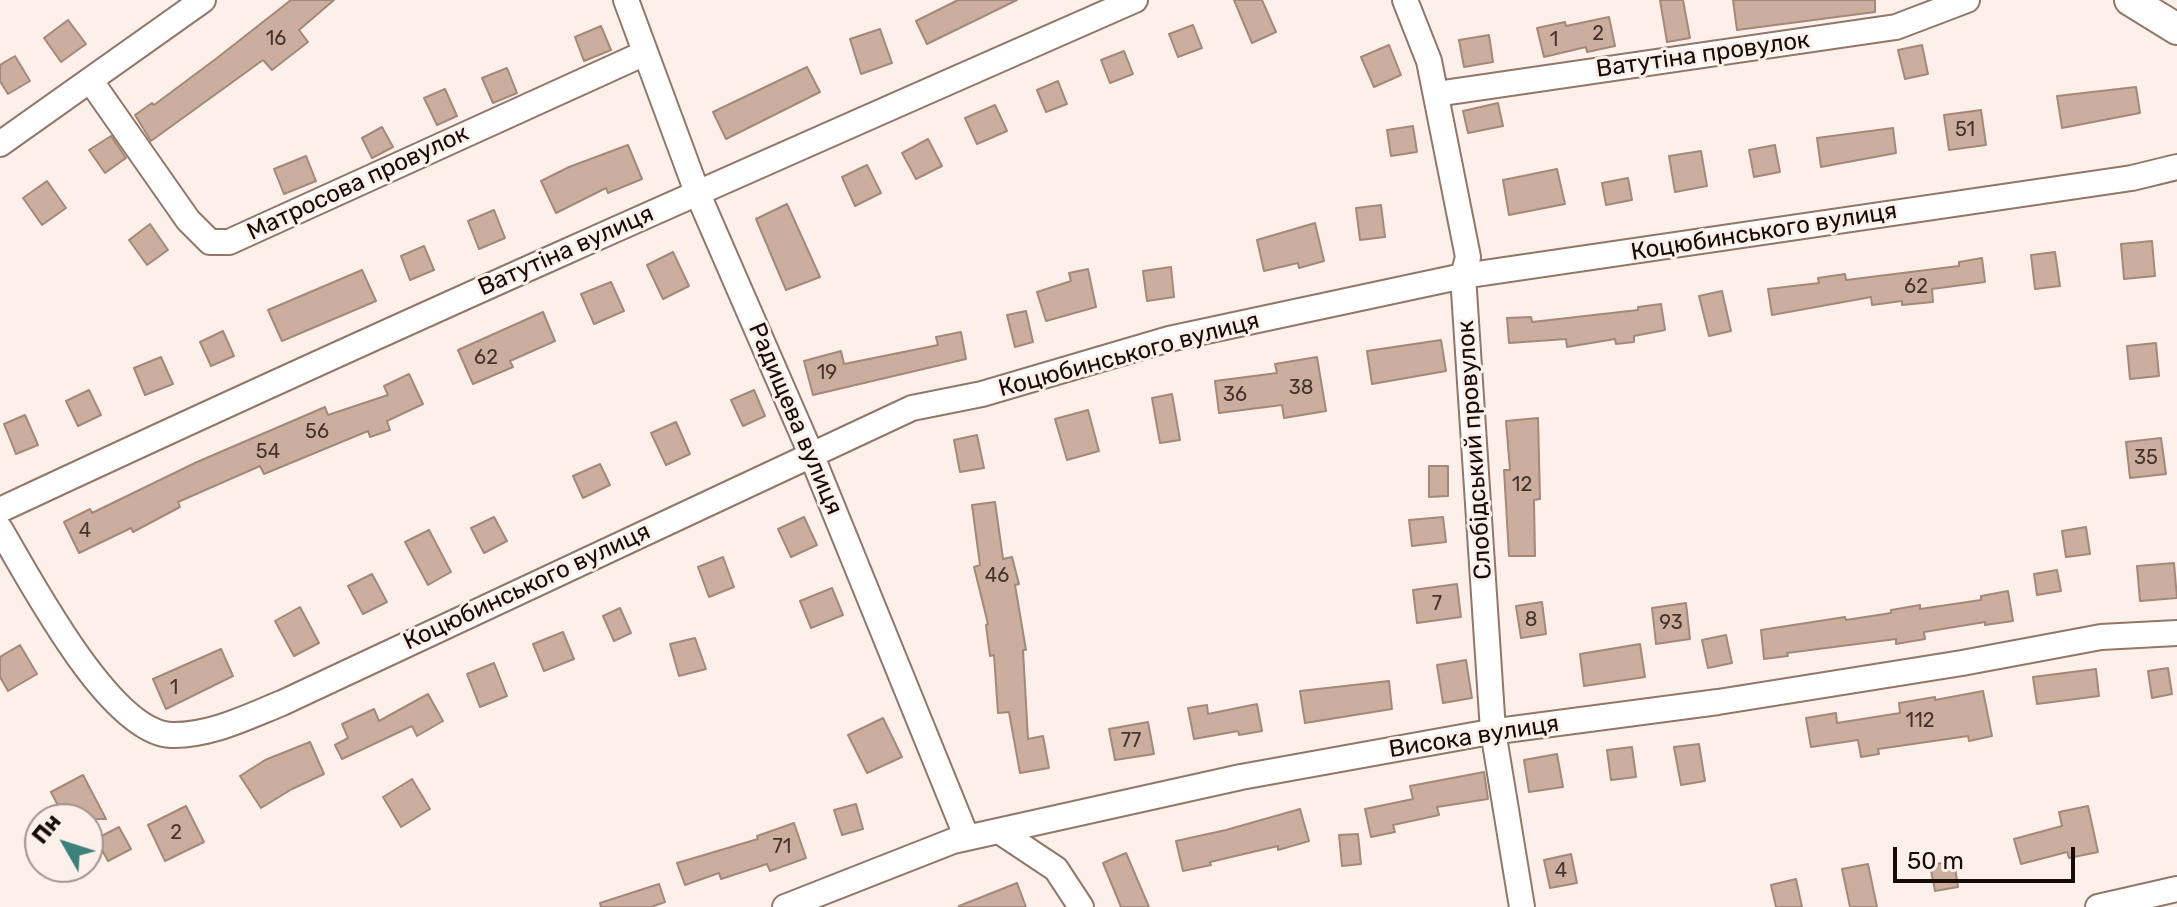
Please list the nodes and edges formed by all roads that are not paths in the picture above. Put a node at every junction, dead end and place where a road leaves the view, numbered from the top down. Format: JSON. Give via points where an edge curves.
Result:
{"nodes":[{"id":1,"x":203,"y":0,"type":"edge"},
{"id":2,"x":626,"y":0,"type":"edge"},
{"id":3,"x":1135,"y":0,"type":"edge"},
{"id":4,"x":1405,"y":0,"type":"edge"},
{"id":5,"x":1967,"y":0,"type":"edge"},
{"id":6,"x":2130,"y":0,"type":"edge"},
{"id":7,"x":2177,"y":29,"type":"edge"},
{"id":8,"x":645,"y":53,"type":"junction"},
{"id":9,"x":90,"y":80,"type":"junction"},
{"id":10,"x":1436,"y":94,"type":"junction"},
{"id":11,"x":5,"y":131,"type":"edge"},
{"id":12,"x":2177,"y":167,"type":"edge"},
{"id":13,"x":697,"y":192,"type":"junction"},
{"id":14,"x":1463,"y":276,"type":"junction"},
{"id":15,"x":811,"y":454,"type":"junction"},
{"id":16,"x":0,"y":510,"type":"edge"},
{"id":17,"x":0,"y":529,"type":"edge"},
{"id":18,"x":2177,"y":633,"type":"edge"},
{"id":19,"x":1493,"y":731,"type":"junction"},
{"id":20,"x":999,"y":831,"type":"junction"},
{"id":21,"x":967,"y":838,"type":"junction"},
{"id":22,"x":2177,"y":889,"type":"edge"},
{"id":23,"x":785,"y":907,"type":"edge"},
{"id":24,"x":1081,"y":907,"type":"edge"},
{"id":25,"x":1522,"y":907,"type":"edge"},
{"id":26,"x":2098,"y":907,"type":"edge"}],
"edges":[{"from":1,"to":9,"type":"street"},
{"from":2,"to":8,"type":"street","name":"Радищева вулиця"},
{"from":3,"to":13,"type":"street","name":"Ватутіна вулиця"},
{"from":4,"to":10,"type":"street","name":"Слобідський провулок"},
{"from":5,"to":10,"type":"street","name":"Ватутіна провулок","via":[[1896,27]]},
{"from":6,"to":7,"type":"street"},
{"from":8,"to":9,"type":"street","name":"Матросова провулок","via":[[229,242],[210,242],[188,220]]},
{"from":8,"to":13,"type":"street","name":"Радищева вулиця"},
{"from":9,"to":11,"type":"street"},
{"from":10,"to":14,"type":"street","name":"Слобідський провулок","via":[[1468,257]]},
{"from":12,"to":14,"type":"street","name":"Коцюбинського вулиця","via":[[2132,178]]},
{"from":13,"to":15,"type":"street","name":"Радищева вулиця"},
{"from":13,"to":16,"type":"street","name":"Ватутіна вулиця"},
{"from":14,"to":15,"type":"street","name":"Коцюбинського вулиця","via":[[1169,339],[982,394],[912,408]]},
{"from":14,"to":19,"type":"street","name":"Слобідський провулок"},
{"from":15,"to":17,"type":"street","name":"Коцюбинського вулиця","via":[[282,703],[220,729],[170,735],[142,725],[79,660]]},
{"from":15,"to":21,"type":"street","name":"Радищева вулиця"},
{"from":18,"to":19,"type":"street","name":"Висока вулиця","via":[[2101,637],[1718,702]]},
{"from":19,"to":20,"type":"street","name":"Висока вулиця","via":[[1241,777]]},
{"from":19,"to":25,"type":"street","name":"Слобідський провулок"},
{"from":20,"to":21,"type":"street","name":"Висока вулиця"},
{"from":20,"to":24,"type":"street","via":[[1056,869]]},
{"from":21,"to":23,"type":"street","name":"Висока вулиця"},
{"from":22,"to":26,"type":"street"}]}
